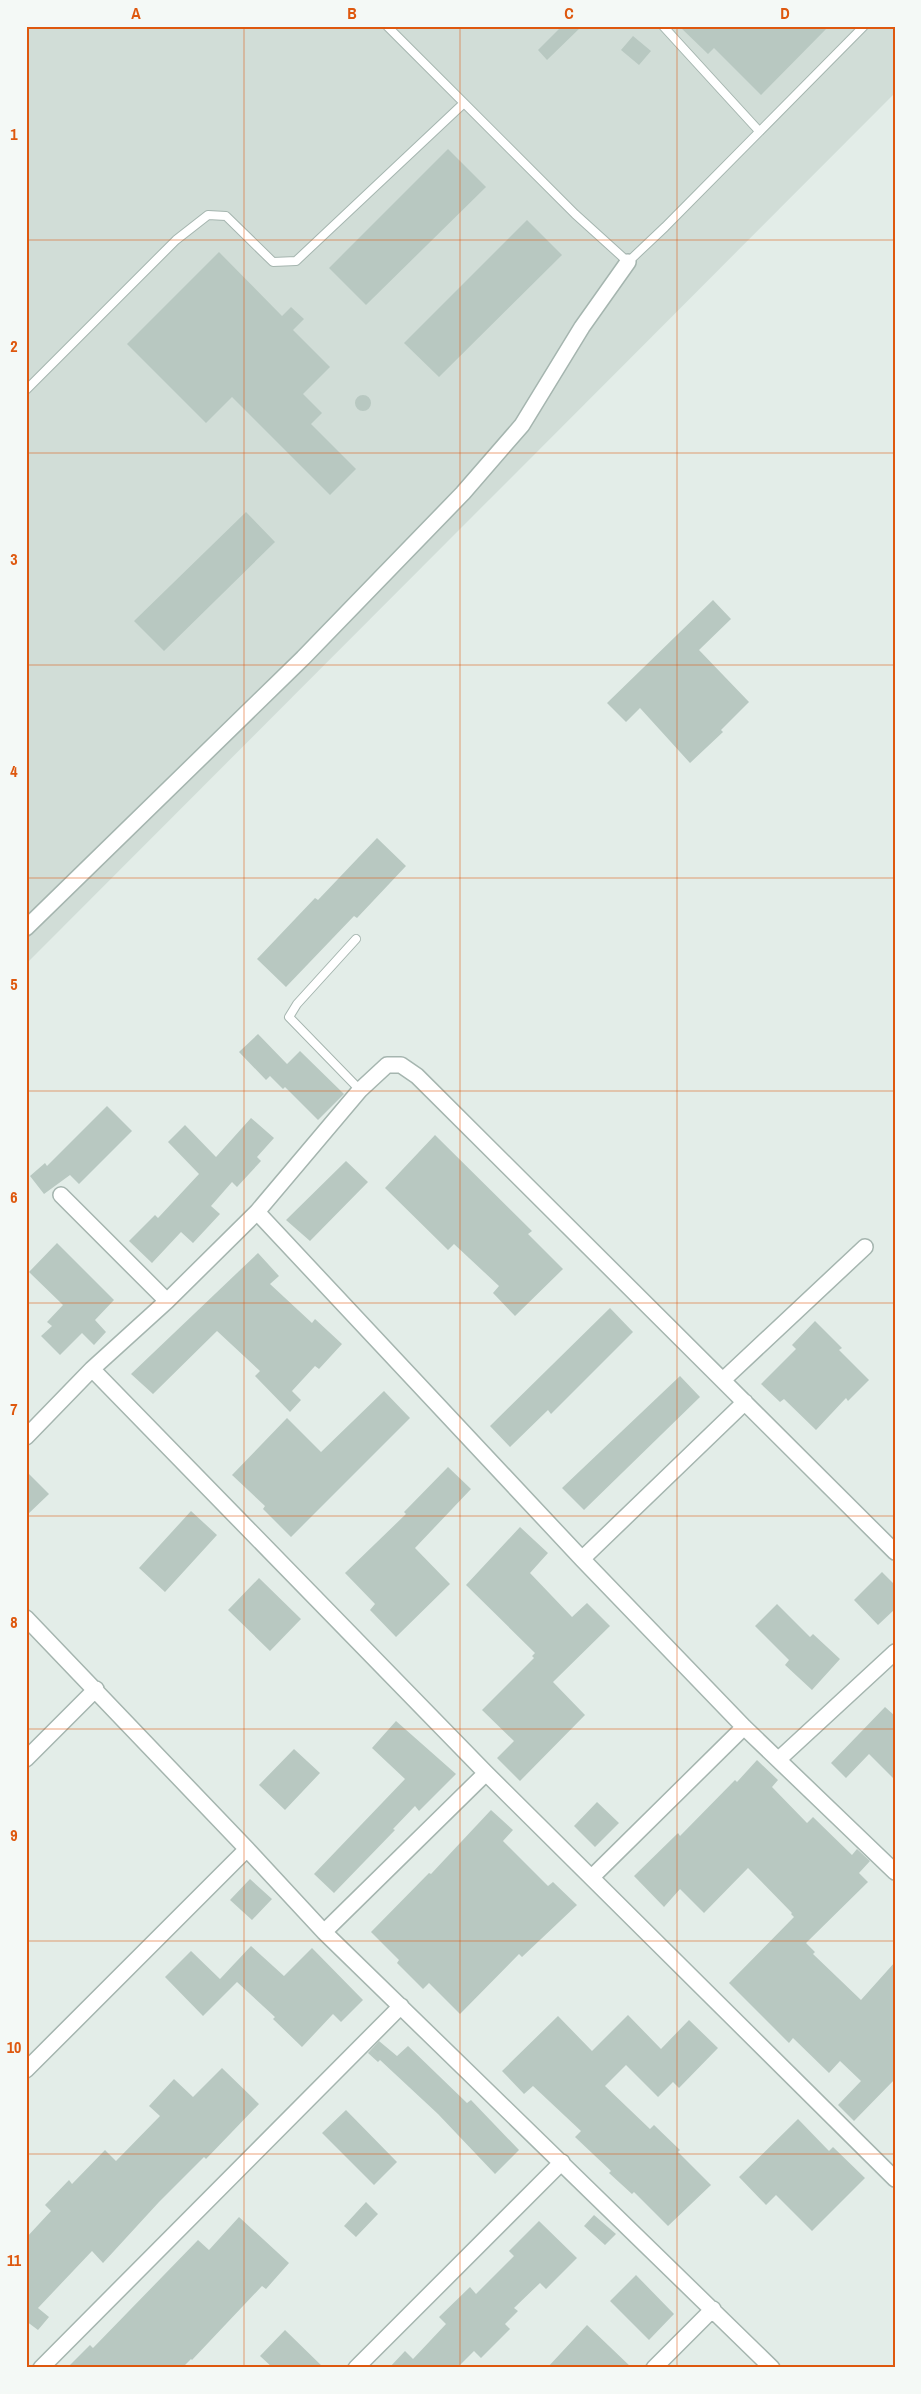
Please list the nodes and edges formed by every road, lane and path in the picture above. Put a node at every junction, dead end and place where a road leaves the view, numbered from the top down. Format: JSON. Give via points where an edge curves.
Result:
{"nodes":[{"id":1,"x":387,"y":26,"type":"edge"},
{"id":2,"x":663,"y":26,"type":"edge"},
{"id":3,"x":864,"y":26,"type":"edge"},
{"id":4,"x":464,"y":103,"type":"junction"},
{"id":5,"x":759,"y":131,"type":"junction"},
{"id":6,"x":628,"y":262,"type":"junction"},
{"id":7,"x":26,"y":390,"type":"edge"},
{"id":8,"x":26,"y":928,"type":"edge"},
{"id":9,"x":356,"y":939,"type":"dead end"},
{"id":10,"x":360,"y":1090,"type":"junction"},
{"id":11,"x":61,"y":1195,"type":"dead end"},
{"id":12,"x":257,"y":1212,"type":"junction"},
{"id":13,"x":865,"y":1247,"type":"dead end"},
{"id":14,"x":167,"y":1301,"type":"junction"},
{"id":15,"x":92,"y":1369,"type":"junction"},
{"id":16,"x":723,"y":1380,"type":"junction"},
{"id":17,"x":745,"y":1402,"type":"junction"},
{"id":18,"x":26,"y":1437,"type":"edge"},
{"id":19,"x":895,"y":1552,"type":"edge"},
{"id":20,"x":582,"y":1559,"type":"junction"},
{"id":21,"x":26,"y":1618,"type":"edge"},
{"id":22,"x":895,"y":1652,"type":"edge"},
{"id":23,"x":96,"y":1689,"type":"junction"},
{"id":24,"x":744,"y":1727,"type":"junction"},
{"id":25,"x":26,"y":1759,"type":"edge"},
{"id":26,"x":779,"y":1759,"type":"junction"},
{"id":27,"x":486,"y":1773,"type":"junction"},
{"id":28,"x":247,"y":1849,"type":"junction"},
{"id":29,"x":895,"y":1872,"type":"edge"},
{"id":30,"x":592,"y":1877,"type":"junction"},
{"id":31,"x":324,"y":1932,"type":"junction"},
{"id":32,"x":401,"y":2006,"type":"junction"},
{"id":33,"x":26,"y":2070,"type":"edge"},
{"id":34,"x":562,"y":2162,"type":"junction"},
{"id":35,"x":895,"y":2179,"type":"edge"},
{"id":36,"x":713,"y":2309,"type":"junction"},
{"id":37,"x":41,"y":2368,"type":"edge"},
{"id":38,"x":356,"y":2368,"type":"edge"},
{"id":39,"x":654,"y":2368,"type":"edge"},
{"id":40,"x":772,"y":2368,"type":"edge"}],
"edges":[{"from":1,"to":4,"type":"lane"},
{"from":2,"to":5,"type":"lane"},
{"from":3,"to":5,"type":"lane"},
{"from":4,"to":6,"type":"lane"},
{"from":4,"to":7,"type":"lane","via":[[296,261],[273,262],[226,216],[208,215],[176,240]]},
{"from":5,"to":6,"type":"lane"},
{"from":6,"to":8,"type":"street","via":[[582,327],[522,424],[463,493],[303,658]]},
{"from":9,"to":10,"type":"lane","via":[[289,1017]]},
{"from":10,"to":12,"type":"street"},
{"from":10,"to":16,"type":"street","via":[[387,1065],[401,1065],[416,1076]]},
{"from":11,"to":14,"type":"street"},
{"from":12,"to":14,"type":"street"},
{"from":12,"to":20,"type":"street"},
{"from":13,"to":16,"type":"street"},
{"from":14,"to":15,"type":"street"},
{"from":15,"to":18,"type":"street"},
{"from":15,"to":27,"type":"street"},
{"from":16,"to":17,"type":"street"},
{"from":17,"to":19,"type":"street"},
{"from":17,"to":20,"type":"street"},
{"from":20,"to":24,"type":"street"},
{"from":21,"to":23,"type":"street"},
{"from":22,"to":26,"type":"street"},
{"from":23,"to":25,"type":"street"},
{"from":23,"to":28,"type":"street"},
{"from":24,"to":26,"type":"street"},
{"from":24,"to":30,"type":"street"},
{"from":26,"to":29,"type":"street"},
{"from":27,"to":30,"type":"street"},
{"from":27,"to":31,"type":"street"},
{"from":28,"to":31,"type":"street"},
{"from":28,"to":33,"type":"street"},
{"from":30,"to":35,"type":"street"},
{"from":31,"to":32,"type":"street"},
{"from":32,"to":34,"type":"street"},
{"from":32,"to":37,"type":"street"},
{"from":34,"to":36,"type":"street"},
{"from":34,"to":38,"type":"street"},
{"from":36,"to":39,"type":"street"},
{"from":36,"to":40,"type":"street"}]}
